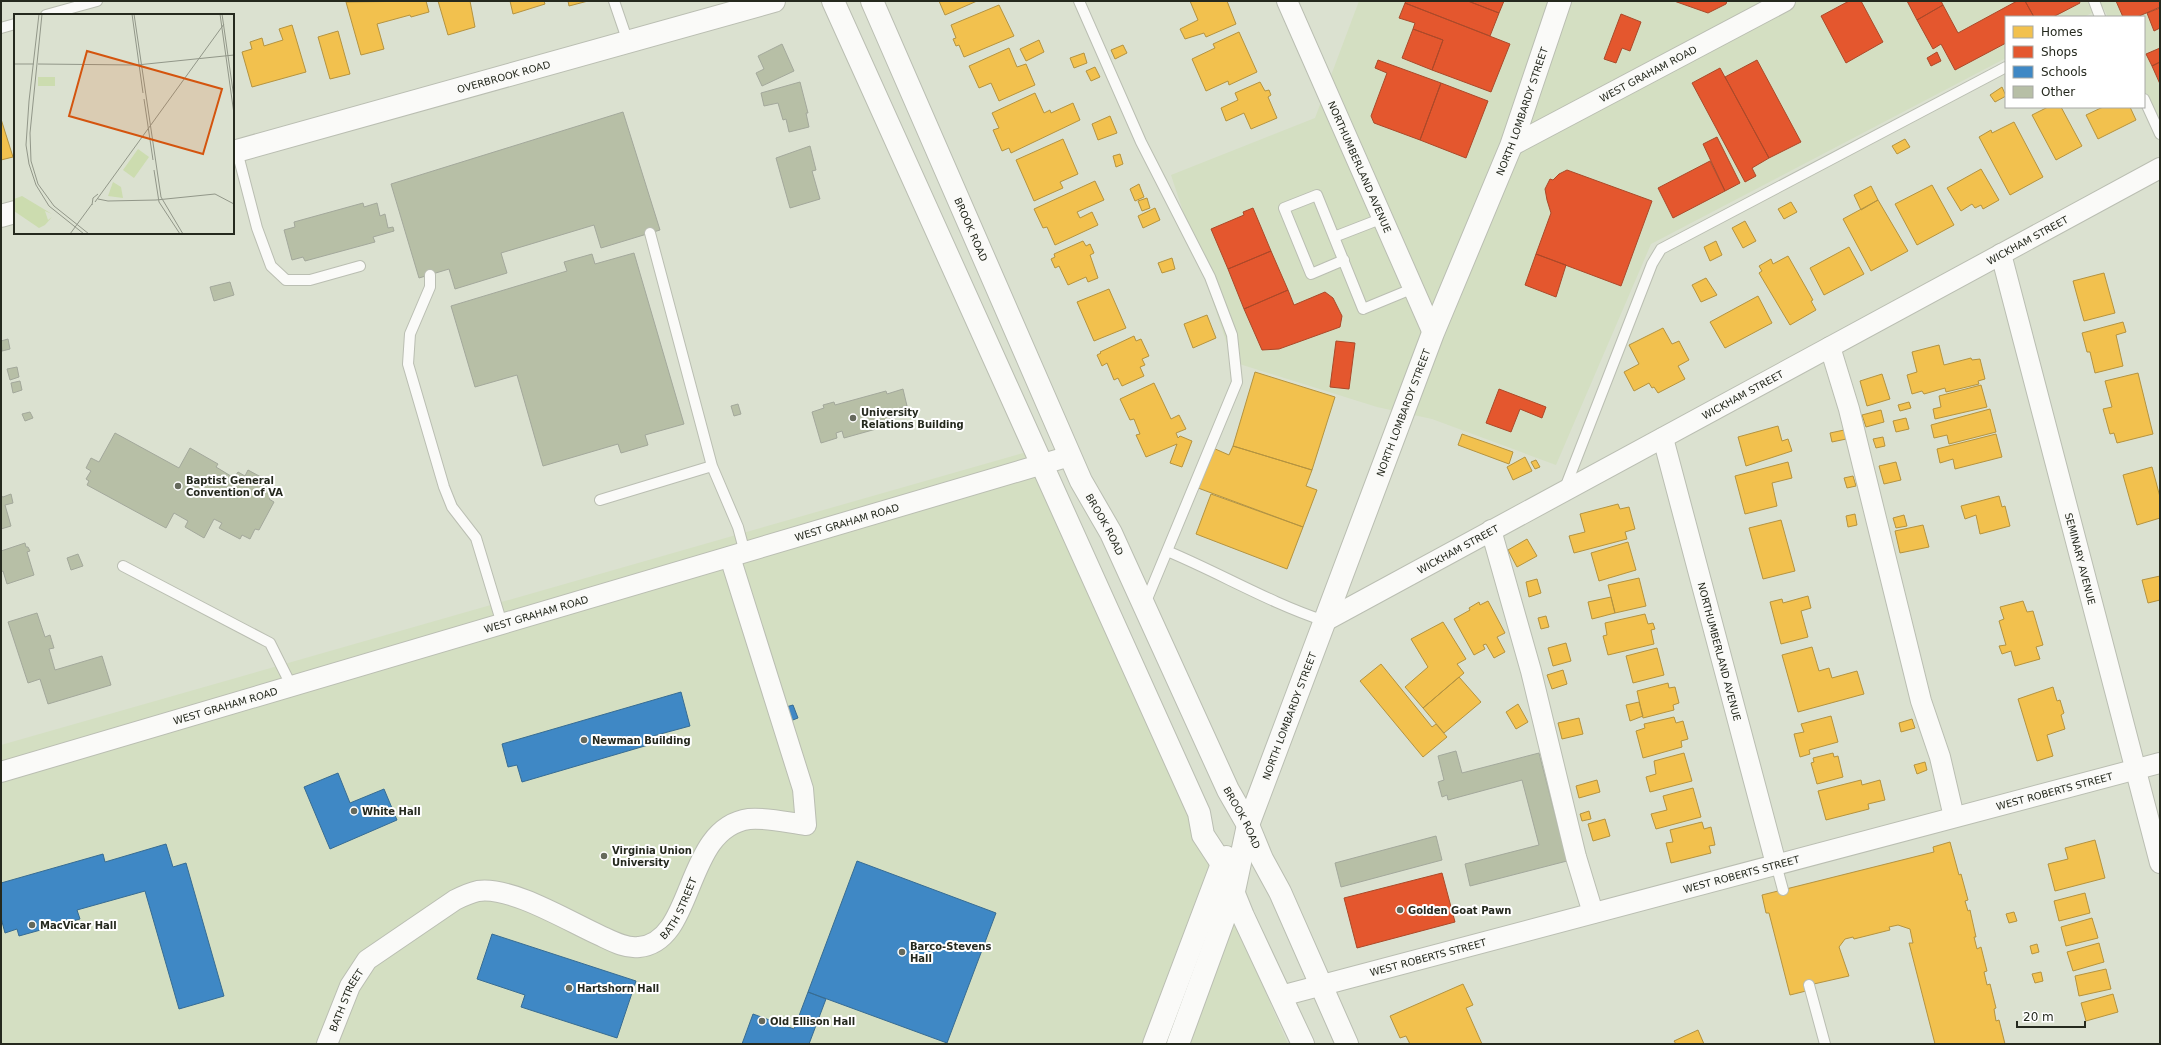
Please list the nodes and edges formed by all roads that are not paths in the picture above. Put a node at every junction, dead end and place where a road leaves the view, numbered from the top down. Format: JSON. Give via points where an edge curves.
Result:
{"nodes":[{"id":1,"x":97,"y":1,"type":"edge"},
{"id":2,"x":614,"y":1,"type":"edge"},
{"id":3,"x":774,"y":1,"type":"edge"},
{"id":4,"x":833,"y":1,"type":"edge"},
{"id":5,"x":872,"y":1,"type":"edge"},
{"id":6,"x":1079,"y":1,"type":"edge"},
{"id":7,"x":1287,"y":1,"type":"edge"},
{"id":8,"x":1560,"y":1,"type":"edge"},
{"id":9,"x":1785,"y":1,"type":"edge"},
{"id":10,"x":2094,"y":1,"type":"edge"},
{"id":11,"x":50,"y":14,"type":"edge"},
{"id":12,"x":2100,"y":16,"type":"edge"},
{"id":13,"x":14,"y":24,"type":"edge"},
{"id":14,"x":1,"y":28,"type":"edge"},
{"id":15,"x":628,"y":42,"type":"junction"},
{"id":16,"x":2005,"y":68,"type":"edge"},
{"id":17,"x":2145,"y":101,"type":"edge"},
{"id":18,"x":2160,"y":134,"type":"edge"},
{"id":19,"x":1511,"y":146,"type":"junction"},
{"id":20,"x":235,"y":151,"type":"edge"},
{"id":21,"x":2160,"y":168,"type":"edge"},
{"id":22,"x":14,"y":212,"type":"edge"},
{"id":23,"x":1,"y":216,"type":"edge"},
{"id":24,"x":1383,"y":218,"type":"junction"},
{"id":25,"x":650,"y":233,"type":"dead end"},
{"id":26,"x":1334,"y":237,"type":"junction"},
{"id":27,"x":2001,"y":254,"type":"junction"},
{"id":28,"x":1344,"y":260,"type":"junction"},
{"id":29,"x":360,"y":266,"type":"dead end"},
{"id":30,"x":430,"y":275,"type":"dead end"},
{"id":31,"x":1414,"y":288,"type":"junction"},
{"id":32,"x":1433,"y":333,"type":"junction"},
{"id":33,"x":1830,"y":348,"type":"junction"},
{"id":34,"x":1663,"y":438,"type":"junction"},
{"id":35,"x":1070,"y":456,"type":"junction"},
{"id":36,"x":1041,"y":464,"type":"junction"},
{"id":37,"x":712,"y":466,"type":"junction"},
{"id":38,"x":1565,"y":490,"type":"junction"},
{"id":39,"x":600,"y":500,"type":"dead end"},
{"id":40,"x":1491,"y":530,"type":"junction"},
{"id":41,"x":1167,"y":551,"type":"junction"},
{"id":42,"x":737,"y":555,"type":"junction"},
{"id":43,"x":123,"y":566,"type":"dead end"},
{"id":44,"x":1144,"y":606,"type":"junction"},
{"id":45,"x":1325,"y":622,"type":"junction"},
{"id":46,"x":502,"y":624,"type":"junction"},
{"id":47,"x":291,"y":685,"type":"junction"},
{"id":48,"x":2160,"y":763,"type":"edge"},
{"id":49,"x":2,"y":767,"type":"edge"},
{"id":50,"x":2135,"y":769,"type":"junction"},
{"id":51,"x":1954,"y":817,"type":"junction"},
{"id":52,"x":1248,"y":824,"type":"junction"},
{"id":53,"x":1222,"y":864,"type":"junction"},
{"id":54,"x":1776,"y":864,"type":"junction"},
{"id":55,"x":2160,"y":864,"type":"edge"},
{"id":56,"x":1783,"y":890,"type":"dead end"},
{"id":57,"x":1234,"y":891,"type":"junction"},
{"id":58,"x":1593,"y":913,"type":"junction"},
{"id":59,"x":1322,"y":984,"type":"junction"},
{"id":60,"x":1809,"y":985,"type":"dead end"},
{"id":61,"x":1282,"y":996,"type":"junction"},
{"id":62,"x":327,"y":1044,"type":"edge"},
{"id":63,"x":1154,"y":1044,"type":"edge"},
{"id":64,"x":1178,"y":1044,"type":"edge"},
{"id":65,"x":1303,"y":1044,"type":"edge"},
{"id":66,"x":1347,"y":1044,"type":"edge"},
{"id":67,"x":1825,"y":1044,"type":"edge"}],
"edges":[{"from":1,"to":11,"type":"lane"},
{"from":2,"to":15,"type":"lane"},
{"from":3,"to":15,"type":"main road","name":"OVERBROOK ROAD"},
{"from":4,"to":36,"type":"main road"},
{"from":5,"to":35,"type":"main road","name":"BROOK ROAD"},
{"from":6,"to":41,"type":"lane","via":[[1140,142],[1210,277],[1232,335],[1238,382]]},
{"from":7,"to":24,"type":"street","name":"NORTHUMBERLAND AVENUE"},
{"from":8,"to":19,"type":"main road","name":"NORTH LOMBARDY STREET"},
{"from":9,"to":19,"type":"street","name":"WEST GRAHAM ROAD"},
{"from":10,"to":12,"type":"lane"},
{"from":13,"to":14,"type":"lane"},
{"from":15,"to":20,"type":"main road","name":"OVERBROOK ROAD"},
{"from":16,"to":38,"type":"lane","via":[[1661,249],[1652,264]]},
{"from":17,"to":18,"type":"lane"},
{"from":19,"to":32,"type":"main road","name":"NORTH LOMBARDY STREET"},
{"from":20,"to":29,"type":"lane","via":[[257,228],[271,266],[281,276],[286,280],[310,280]]},
{"from":21,"to":27,"type":"street","name":"WICKHAM STREET"},
{"from":22,"to":23,"type":"main road"},
{"from":24,"to":26,"type":"lane"},
{"from":24,"to":31,"type":"street","name":"NORTHUMBERLAND AVENUE"},
{"from":25,"to":37,"type":"lane"},
{"from":26,"to":28,"type":"lane"},
{"from":26,"to":28,"type":"lane","via":[[1318,195],[1284,208],[1310,274]]},
{"from":27,"to":33,"type":"street","name":"WICKHAM STREET"},
{"from":27,"to":50,"type":"street","name":"SEMINARY AVENUE"},
{"from":28,"to":31,"type":"lane","via":[[1363,309]]},
{"from":30,"to":46,"type":"lane","via":[[430,287],[410,334],[408,364],[444,487],[452,507],[476,538]]},
{"from":31,"to":32,"type":"street","name":"NORTHUMBERLAND AVENUE"},
{"from":32,"to":45,"type":"main road","name":"NORTH LOMBARDY STREET"},
{"from":33,"to":34,"type":"street","name":"WICKHAM STREET"},
{"from":33,"to":51,"type":"street","via":[[1849,409],[1921,701],[1940,757]]},
{"from":34,"to":38,"type":"street","name":"WICKHAM STREET"},
{"from":34,"to":54,"type":"street","name":"NORTHUMBERLAND AVENUE"},
{"from":35,"to":36,"type":"street","name":"WEST GRAHAM ROAD"},
{"from":35,"to":44,"type":"main road","name":"BROOK ROAD","via":[[1081,481],[1111,533]]},
{"from":36,"to":42,"type":"street","name":"WEST GRAHAM ROAD"},
{"from":36,"to":53,"type":"main road","via":[[1199,813],[1203,835]]},
{"from":37,"to":39,"type":"lane"},
{"from":37,"to":42,"type":"lane","via":[[738,526]]},
{"from":38,"to":40,"type":"street","name":"WICKHAM STREET"},
{"from":40,"to":45,"type":"street","name":"WICKHAM STREET"},
{"from":40,"to":58,"type":"street","via":[[1531,671],[1576,857]]},
{"from":41,"to":44,"type":"lane"},
{"from":41,"to":45,"type":"lane","via":[[1264,597]]},
{"from":42,"to":46,"type":"street","name":"WEST GRAHAM ROAD"},
{"from":42,"to":62,"type":"street","name":"BATH STREET","via":[[802,789],[806,825],[750,818],[719,832],[705,852],[678,915],[670,927],[659,938],[639,947],[613,942],[515,896],[496,892],[469,893],[367,960],[350,986]]},
{"from":43,"to":47,"type":"lane","via":[[270,643]]},
{"from":44,"to":52,"type":"main road","name":"BROOK ROAD","via":[[1228,790]]},
{"from":45,"to":52,"type":"main road","name":"NORTH LOMBARDY STREET"},
{"from":46,"to":47,"type":"street","name":"WEST GRAHAM ROAD"},
{"from":47,"to":49,"type":"street","name":"WEST GRAHAM ROAD"},
{"from":48,"to":50,"type":"street","name":"WEST ROBERTS STREET"},
{"from":50,"to":51,"type":"street","name":"WEST ROBERTS STREET"},
{"from":50,"to":55,"type":"street","name":"SEMINARY AVENUE"},
{"from":51,"to":54,"type":"street","name":"WEST ROBERTS STREET"},
{"from":52,"to":53,"type":"main road","name":"NORTH LOMBARDY STREET"},
{"from":52,"to":57,"type":"main road","name":"NORTH LOMBARDY STREET"},
{"from":52,"to":59,"type":"main road","name":"BROOK ROAD"},
{"from":53,"to":57,"type":"main road"},
{"from":53,"to":63,"type":"main road","name":"NORTH LOMBARDY STREET"},
{"from":54,"to":56,"type":"lane"},
{"from":54,"to":58,"type":"street","name":"WEST ROBERTS STREET"},
{"from":57,"to":61,"type":"main road","via":[[1243,916]]},
{"from":57,"to":64,"type":"main road","name":"NORTH LOMBARDY STREET"},
{"from":58,"to":59,"type":"street","name":"WEST ROBERTS STREET"},
{"from":59,"to":61,"type":"street","name":"WEST ROBERTS STREET"},
{"from":59,"to":66,"type":"main road","name":"BROOK ROAD"},
{"from":60,"to":67,"type":"lane"},
{"from":61,"to":65,"type":"main road"}]}
